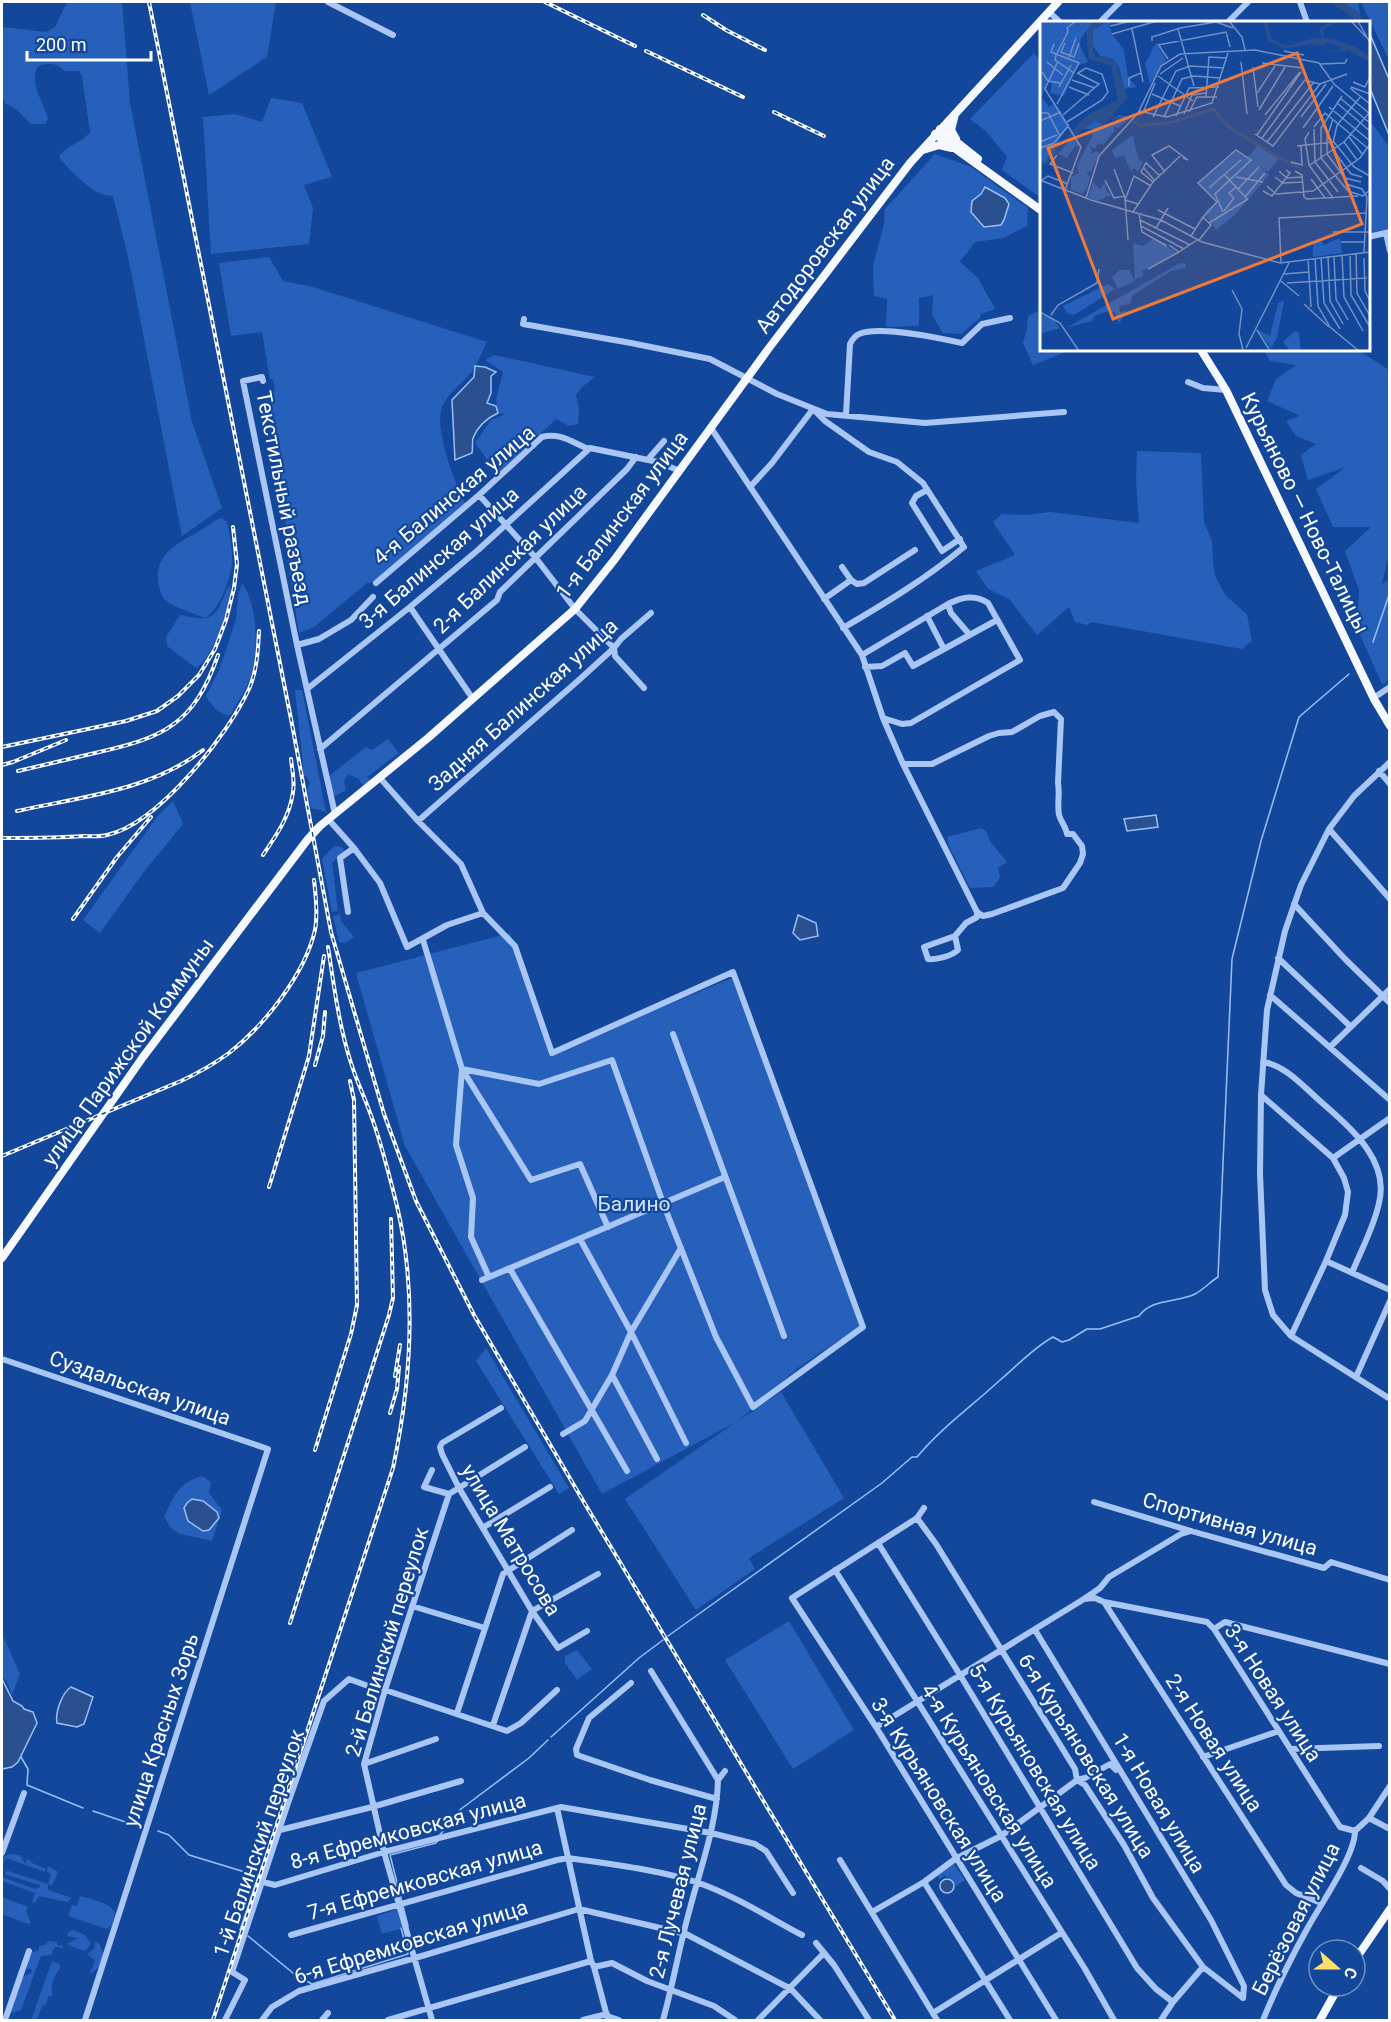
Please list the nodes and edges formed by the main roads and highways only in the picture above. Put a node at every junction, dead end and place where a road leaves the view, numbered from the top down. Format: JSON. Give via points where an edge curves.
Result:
{"nodes":[{"id":1,"x":1058,"y":2,"type":"edge"},
{"id":2,"x":956,"y":111,"type":"junction"},
{"id":3,"x":937,"y":131,"type":"junction"},
{"id":4,"x":957,"y":146,"type":"junction"},
{"id":5,"x":919,"y":152,"type":"junction"},
{"id":6,"x":1040,"y":205,"type":"edge"},
{"id":7,"x":1040,"y":210,"type":"edge"},
{"id":8,"x":1202,"y":351,"type":"edge"},
{"id":9,"x":1208,"y":351,"type":"edge"},
{"id":10,"x":711,"y":428,"type":"joint"},
{"id":11,"x":1389,"y":717,"type":"edge"},
{"id":12,"x":1389,"y":726,"type":"edge"},
{"id":13,"x":332,"y":817,"type":"joint"},
{"id":14,"x":2,"y":1258,"type":"edge"},
{"id":15,"x":1389,"y":1909,"type":"edge"},
{"id":16,"x":1367,"y":1942,"type":"edge"},
{"id":17,"x":1332,"y":1998,"type":"edge"},
{"id":18,"x":1320,"y":2020,"type":"edge"}],
"edges":[{"from":1,"to":2,"type":"main road","name":"Автодоровская улица"},
{"from":2,"to":3,"type":"main road","name":"Автодоровская улица"},
{"from":2,"to":4,"type":"main road","via":[[951,130]]},
{"from":3,"to":4,"type":"main road"},
{"from":3,"to":5,"type":"main road","name":"Автодоровская улица"},
{"from":4,"to":5,"type":"main road","via":[[939,145]]},
{"from":4,"to":6,"type":"main road"},
{"from":4,"to":7,"type":"main road"},
{"from":5,"to":10,"type":"main road","name":"Автодоровская улица"},
{"from":8,"to":12,"type":"main road","name":"Курьяново — Ново-Талицы","via":[[1226,390]]},
{"from":9,"to":11,"type":"main road","name":"Курьяново — Ново-Талицы","via":[[1230,388]]},
{"from":10,"to":13,"type":"main road","name":"1-я Балинская улица","via":[[575,609]]},
{"from":13,"to":14,"type":"main road","name":"улица Парижской Коммуны","via":[[308,838],[285,868],[144,1057]]},
{"from":15,"to":16,"type":"main road"},
{"from":17,"to":18,"type":"main road"}]}
